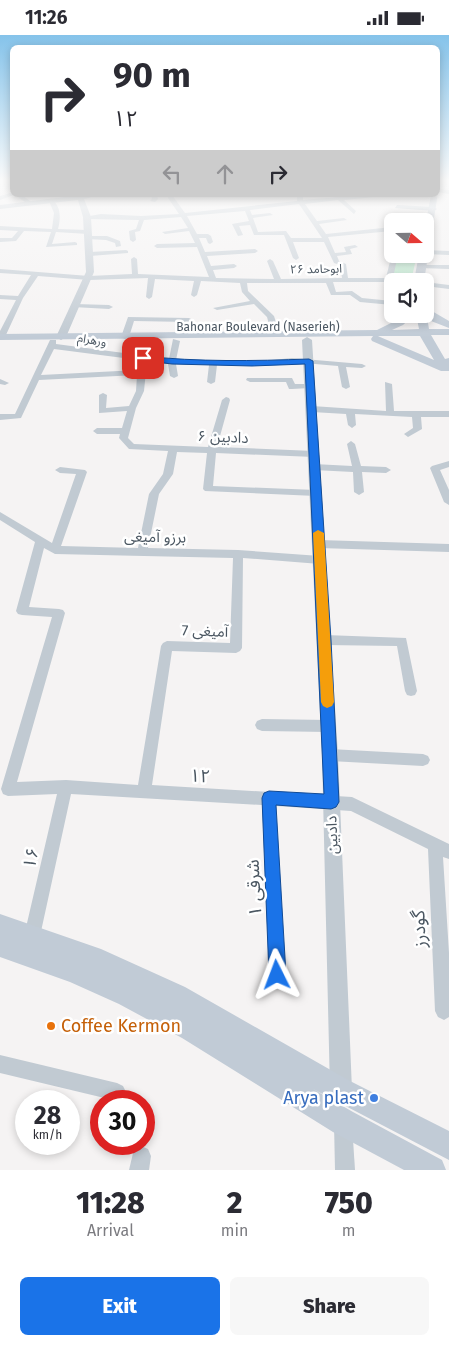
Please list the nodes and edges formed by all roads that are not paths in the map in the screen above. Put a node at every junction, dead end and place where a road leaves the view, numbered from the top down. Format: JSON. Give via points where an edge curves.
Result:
{"nodes":[{"id":1,"x":20,"y":232,"type":"edge"},
{"id":2,"x":53,"y":232,"type":"joint"},
{"id":3,"x":89,"y":232,"type":"edge"},
{"id":4,"x":132,"y":232,"type":"edge"},
{"id":5,"x":193,"y":232,"type":"edge"},
{"id":6,"x":239,"y":232,"type":"edge"},
{"id":7,"x":255,"y":232,"type":"edge"},
{"id":8,"x":321,"y":232,"type":"edge"},
{"id":9,"x":369,"y":232,"type":"edge"},
{"id":10,"x":89,"y":235,"type":"junction"},
{"id":11,"x":240,"y":235,"type":"dead end"},
{"id":12,"x":287,"y":237,"type":"junction"},
{"id":13,"x":325,"y":238,"type":"junction"},
{"id":14,"x":0,"y":240,"type":"edge"},
{"id":15,"x":134,"y":240,"type":"dead end"},
{"id":16,"x":197,"y":240,"type":"junction"},
{"id":17,"x":182,"y":241,"type":"dead end"},
{"id":18,"x":210,"y":242,"type":"dead end"},
{"id":19,"x":75,"y":244,"type":"dead end"},
{"id":20,"x":118,"y":246,"type":"dead end"},
{"id":21,"x":158,"y":247,"type":"dead end"},
{"id":22,"x":355,"y":247,"type":"dead end"},
{"id":23,"x":255,"y":251,"type":"dead end"},
{"id":24,"x":126,"y":252,"type":"dead end"},
{"id":25,"x":434,"y":252,"type":"edge"},
{"id":26,"x":449,"y":253,"type":"edge"},
{"id":27,"x":90,"y":254,"type":"junction"},
{"id":28,"x":203,"y":254,"type":"junction"},
{"id":29,"x":333,"y":255,"type":"junction"},
{"id":30,"x":296,"y":258,"type":"dead end"},
{"id":31,"x":134,"y":259,"type":"dead end"},
{"id":32,"x":270,"y":261,"type":"dead end"},
{"id":33,"x":423,"y":263,"type":"edge"},
{"id":34,"x":234,"y":266,"type":"dead end"},
{"id":35,"x":209,"y":267,"type":"junction"},
{"id":36,"x":422,"y":267,"type":"junction"},
{"id":37,"x":449,"y":267,"type":"edge"},
{"id":38,"x":148,"y":268,"type":"dead end"},
{"id":39,"x":316,"y":271,"type":"dead end"},
{"id":40,"x":2,"y":273,"type":"edge"},
{"id":41,"x":422,"y":273,"type":"edge"},
{"id":42,"x":35,"y":275,"type":"junction"},
{"id":43,"x":135,"y":276,"type":"junction"},
{"id":44,"x":150,"y":276,"type":"junction"},
{"id":45,"x":89,"y":277,"type":"junction"},
{"id":46,"x":198,"y":279,"type":"junction"},
{"id":47,"x":213,"y":279,"type":"junction"},
{"id":48,"x":278,"y":280,"type":"junction"},
{"id":49,"x":319,"y":280,"type":"junction"},
{"id":50,"x":329,"y":280,"type":"junction"},
{"id":51,"x":345,"y":280,"type":"junction"},
{"id":52,"x":384,"y":280,"type":"edge"},
{"id":53,"x":244,"y":281,"type":"junction"},
{"id":54,"x":434,"y":284,"type":"edge"},
{"id":55,"x":449,"y":287,"type":"edge"},
{"id":56,"x":22,"y":295,"type":"junction"},
{"id":57,"x":194,"y":295,"type":"dead end"},
{"id":58,"x":1,"y":297,"type":"dead end"},
{"id":59,"x":149,"y":297,"type":"dead end"},
{"id":60,"x":384,"y":302,"type":"edge"},
{"id":61,"x":256,"y":303,"type":"junction"},
{"id":62,"x":75,"y":306,"type":"junction"},
{"id":63,"x":110,"y":307,"type":"dead end"},
{"id":64,"x":217,"y":308,"type":"dead end"},
{"id":65,"x":434,"y":318,"type":"edge"},
{"id":66,"x":399,"y":323,"type":"edge"},
{"id":67,"x":423,"y":323,"type":"edge"},
{"id":68,"x":449,"y":325,"type":"edge"},
{"id":69,"x":449,"y":332,"type":"edge"},
{"id":70,"x":276,"y":335,"type":"junction"},
{"id":71,"x":425,"y":335,"type":"junction"},
{"id":72,"x":126,"y":337,"type":"junction"},
{"id":73,"x":372,"y":337,"type":"junction"},
{"id":74,"x":449,"y":337,"type":"edge"},
{"id":75,"x":0,"y":339,"type":"edge"},
{"id":76,"x":182,"y":339,"type":"junction"},
{"id":77,"x":308,"y":340,"type":"junction"},
{"id":78,"x":55,"y":341,"type":"junction"},
{"id":79,"x":143,"y":358,"type":"junction"},
{"id":80,"x":309,"y":361,"type":"junction"},
{"id":81,"x":172,"y":362,"type":"junction"},
{"id":82,"x":213,"y":363,"type":"junction"},
{"id":83,"x":341,"y":364,"type":"junction"},
{"id":84,"x":362,"y":366,"type":"dead end"},
{"id":85,"x":448,"y":369,"type":"edge"},
{"id":86,"x":142,"y":372,"type":"junction"},
{"id":87,"x":174,"y":376,"type":"dead end"},
{"id":88,"x":36,"y":378,"type":"junction"},
{"id":89,"x":250,"y":380,"type":"dead end"},
{"id":90,"x":211,"y":382,"type":"dead end"},
{"id":91,"x":388,"y":384,"type":"dead end"},
{"id":92,"x":310,"y":386,"type":"junction"},
{"id":93,"x":346,"y":387,"type":"dead end"},
{"id":94,"x":104,"y":395,"type":"dead end"},
{"id":95,"x":226,"y":400,"type":"dead end"},
{"id":96,"x":132,"y":408,"type":"junction"},
{"id":97,"x":312,"y":409,"type":"junction"},
{"id":98,"x":350,"y":411,"type":"junction"},
{"id":99,"x":390,"y":413,"type":"junction"},
{"id":100,"x":449,"y":414,"type":"edge"},
{"id":101,"x":416,"y":415,"type":"junction"},
{"id":102,"x":0,"y":417,"type":"edge"},
{"id":103,"x":352,"y":425,"type":"dead end"},
{"id":104,"x":97,"y":431,"type":"dead end"},
{"id":105,"x":125,"y":431,"type":"junction"},
{"id":106,"x":408,"y":434,"type":"dead end"},
{"id":107,"x":351,"y":444,"type":"dead end"},
{"id":108,"x":173,"y":450,"type":"junction"},
{"id":109,"x":212,"y":451,"type":"junction"},
{"id":110,"x":314,"y":461,"type":"junction"},
{"id":111,"x":449,"y":464,"type":"edge"},
{"id":112,"x":357,"y":469,"type":"junction"},
{"id":113,"x":60,"y":470,"type":"dead end"},
{"id":114,"x":386,"y":470,"type":"dead end"},
{"id":115,"x":359,"y":492,"type":"dead end"},
{"id":116,"x":316,"y":493,"type":"junction"},
{"id":117,"x":449,"y":502,"type":"edge"},
{"id":118,"x":0,"y":515,"type":"edge"},
{"id":119,"x":41,"y":541,"type":"junction"},
{"id":120,"x":449,"y":547,"type":"edge"},
{"id":121,"x":56,"y":550,"type":"junction"},
{"id":122,"x":142,"y":552,"type":"junction"},
{"id":123,"x":320,"y":552,"type":"junction"},
{"id":124,"x":238,"y":554,"type":"junction"},
{"id":125,"x":325,"y":640,"type":"junction"},
{"id":126,"x":411,"y":691,"type":"dead end"},
{"id":127,"x":262,"y":725,"type":"dead end"},
{"id":128,"x":328,"y":726,"type":"junction"},
{"id":129,"x":330,"y":755,"type":"junction"},
{"id":130,"x":423,"y":760,"type":"dead end"},
{"id":131,"x":66,"y":787,"type":"junction"},
{"id":132,"x":144,"y":791,"type":"junction"},
{"id":133,"x":269,"y":798,"type":"junction"},
{"id":134,"x":331,"y":802,"type":"junction"},
{"id":135,"x":442,"y":849,"type":"edge"},
{"id":136,"x":0,"y":925,"type":"edge"},
{"id":137,"x":32,"y":936,"type":"junction"},
{"id":138,"x":0,"y":945,"type":"edge"},
{"id":139,"x":277,"y":975,"type":"dead end"},
{"id":140,"x":125,"y":983,"type":"junction"},
{"id":141,"x":444,"y":1011,"type":"dead end"},
{"id":142,"x":0,"y":1064,"type":"edge"},
{"id":143,"x":109,"y":1090,"type":"edge"},
{"id":144,"x":341,"y":1090,"type":"junction"},
{"id":145,"x":343,"y":1122,"type":"junction"},
{"id":146,"x":449,"y":1145,"type":"edge"},
{"id":147,"x":345,"y":1170,"type":"edge"},
{"id":148,"x":432,"y":1170,"type":"edge"}],
"edges":[{"from":1,"to":14,"type":"street","via":[[14,240]]},
{"from":2,"to":10,"type":"street"},
{"from":2,"to":19,"type":"street","via":[[48,246]]},
{"from":3,"to":10,"type":"street"},
{"from":4,"to":15,"type":"street"},
{"from":5,"to":16,"type":"street"},
{"from":6,"to":11,"type":"street"},
{"from":7,"to":12,"type":"street"},
{"from":8,"to":13,"type":"street"},
{"from":9,"to":13,"type":"street"},
{"from":10,"to":20,"type":"street","via":[[118,243]]},
{"from":10,"to":27,"type":"street"},
{"from":12,"to":13,"type":"street"},
{"from":12,"to":30,"type":"street"},
{"from":13,"to":29,"type":"street"},
{"from":16,"to":17,"type":"street"},
{"from":16,"to":18,"type":"street","via":[[208,236]]},
{"from":16,"to":21,"type":"street"},
{"from":16,"to":28,"type":"street"},
{"from":22,"to":29,"type":"street","via":[[346,248],[350,253]]},
{"from":23,"to":28,"type":"street"},
{"from":24,"to":27,"type":"street"},
{"from":25,"to":26,"type":"street"},
{"from":27,"to":45,"type":"street"},
{"from":28,"to":35,"type":"street"},
{"from":29,"to":51,"type":"street","via":[[337,263],[343,264]]},
{"from":31,"to":43,"type":"street"},
{"from":32,"to":48,"type":"street"},
{"from":33,"to":36,"type":"main road"},
{"from":34,"to":35,"type":"street"},
{"from":35,"to":47,"type":"street"},
{"from":36,"to":37,"type":"street"},
{"from":36,"to":41,"type":"main road"},
{"from":38,"to":44,"type":"street"},
{"from":39,"to":49,"type":"street"},
{"from":40,"to":42,"type":"street","name":"ابوحامد ۲۶"},
{"from":42,"to":45,"type":"street","name":"ابوحامد ۲۶"},
{"from":42,"to":56,"type":"street"},
{"from":43,"to":44,"type":"street","name":"ابوحامد ۲۶"},
{"from":43,"to":45,"type":"street","name":"ابوحامد ۲۶"},
{"from":44,"to":46,"type":"street","name":"ابوحامد ۲۶"},
{"from":44,"to":59,"type":"street"},
{"from":45,"to":62,"type":"street"},
{"from":46,"to":47,"type":"street","name":"ابوحامد ۲۶"},
{"from":46,"to":57,"type":"street"},
{"from":47,"to":53,"type":"street","name":"ابوحامد ۲۶"},
{"from":48,"to":49,"type":"street","name":"ابوحامد ۲۶"},
{"from":48,"to":53,"type":"street","name":"ابوحامد ۲۶"},
{"from":49,"to":50,"type":"street","name":"ابوحامد ۲۶"},
{"from":50,"to":51,"type":"street","name":"ابوحامد ۲۶"},
{"from":50,"to":60,"type":"street","via":[[333,294],[352,293],[360,300]]},
{"from":51,"to":52,"type":"street","name":"ابوحامد ۲۶"},
{"from":53,"to":61,"type":"street","via":[[246,293]]},
{"from":54,"to":55,"type":"street","name":"ابوحامد ۲۶"},
{"from":56,"to":58,"type":"street"},
{"from":56,"to":75,"type":"street"},
{"from":61,"to":64,"type":"street"},
{"from":61,"to":70,"type":"street","via":[[270,316]]},
{"from":62,"to":63,"type":"street"},
{"from":62,"to":78,"type":"street"},
{"from":65,"to":68,"type":"main road"},
{"from":66,"to":73,"type":"main road"},
{"from":67,"to":71,"type":"main road"},
{"from":69,"to":71,"type":"main road"},
{"from":70,"to":73,"type":"main road","name":"Bahonar Boulevard (Naserieh)"},
{"from":70,"to":76,"type":"main road","name":"Bahonar Boulevard (Naserieh)"},
{"from":71,"to":73,"type":"main road","name":"Bahonar Boulevard (Naserieh)"},
{"from":71,"to":74,"type":"main road"},
{"from":71,"to":85,"type":"main road"},
{"from":72,"to":76,"type":"main road","name":"Bahonar Boulevard (Naserieh)"},
{"from":72,"to":76,"type":"street","via":[[131,319],[190,318]]},
{"from":72,"to":78,"type":"main road","name":"Bahonar Boulevard (Naserieh)"},
{"from":73,"to":77,"type":"main road","name":"Bahonar Boulevard (Naserieh)"},
{"from":73,"to":85,"type":"main road"},
{"from":75,"to":78,"type":"main road","name":"Bahonar Boulevard (Naserieh)"},
{"from":76,"to":77,"type":"main road","name":"Bahonar Boulevard (Naserieh)"},
{"from":76,"to":78,"type":"main road","name":"Bahonar Boulevard (Naserieh)"},
{"from":76,"to":81,"type":"street"},
{"from":77,"to":80,"type":"street","name":"دادبین"},
{"from":78,"to":79,"type":"street","name":"ورهرام"},
{"from":78,"to":88,"type":"street"},
{"from":79,"to":81,"type":"street","name":"ورهرام"},
{"from":79,"to":86,"type":"street"},
{"from":80,"to":82,"type":"street","name":"ورهرام"},
{"from":80,"to":83,"type":"street","name":"ورهرام"},
{"from":80,"to":92,"type":"street","name":"دادبین"},
{"from":81,"to":82,"type":"street","name":"ورهرام"},
{"from":81,"to":87,"type":"street"},
{"from":82,"to":90,"type":"street"},
{"from":83,"to":84,"type":"street","name":"ورهرام"},
{"from":83,"to":93,"type":"street"},
{"from":86,"to":88,"type":"street"},
{"from":86,"to":96,"type":"street","via":[[140,391]]},
{"from":88,"to":102,"type":"street","via":[[18,416]]},
{"from":89,"to":92,"type":"street","via":[[288,380],[292,387]]},
{"from":91,"to":99,"type":"street"},
{"from":92,"to":97,"type":"street","name":"دادبین"},
{"from":94,"to":96,"type":"street","via":[[102,411]]},
{"from":95,"to":109,"type":"street"},
{"from":96,"to":105,"type":"street"},
{"from":97,"to":98,"type":"street"},
{"from":97,"to":110,"type":"street","name":"دادبین"},
{"from":98,"to":99,"type":"street"},
{"from":98,"to":103,"type":"street"},
{"from":99,"to":101,"type":"street"},
{"from":100,"to":101,"type":"street"},
{"from":101,"to":106,"type":"street","via":[[418,429]]},
{"from":104,"to":105,"type":"street"},
{"from":105,"to":108,"type":"street","name":"دادبین ۶","via":[[123,438],[132,447]]},
{"from":107,"to":112,"type":"street"},
{"from":108,"to":109,"type":"street","name":"دادبین ۶"},
{"from":108,"to":122,"type":"street","via":[[168,474],[154,494]]},
{"from":109,"to":110,"type":"street","name":"دادبین ۶"},
{"from":109,"to":116,"type":"street","via":[[208,489]]},
{"from":110,"to":112,"type":"street","name":"دادبین ۶"},
{"from":110,"to":116,"type":"street","name":"دادبین"},
{"from":111,"to":117,"type":"street","via":[[435,468]]},
{"from":112,"to":114,"type":"street","name":"دادبین ۶"},
{"from":112,"to":115,"type":"street"},
{"from":113,"to":121,"type":"street","via":[[82,472]]},
{"from":116,"to":123,"type":"street","name":"دادبین"},
{"from":118,"to":119,"type":"street","name":"برزو آمیغی"},
{"from":119,"to":121,"type":"street","name":"برزو آمیغی"},
{"from":119,"to":131,"type":"street","name":"۱۲","via":[[22,611],[59,613],[8,789]]},
{"from":120,"to":123,"type":"street","name":"برزو آمیغی"},
{"from":121,"to":122,"type":"street","name":"برزو آمیغی"},
{"from":122,"to":124,"type":"street","name":"برزو آمیغی"},
{"from":123,"to":124,"type":"street","name":"برزو آمیغی"},
{"from":123,"to":125,"type":"street","name":"دادبین"},
{"from":124,"to":132,"type":"street","name":"آمیغی 7","via":[[236,648],[167,646]]},
{"from":125,"to":126,"type":"street","via":[[402,641]]},
{"from":125,"to":128,"type":"street","name":"دادبین"},
{"from":127,"to":128,"type":"street"},
{"from":128,"to":129,"type":"street","name":"دادبین"},
{"from":129,"to":130,"type":"street"},
{"from":129,"to":134,"type":"street","name":"دادبین"},
{"from":131,"to":132,"type":"street","name":"۱۲"},
{"from":131,"to":137,"type":"street","name":"۱۶"},
{"from":132,"to":133,"type":"street","name":"۱۲"},
{"from":133,"to":134,"type":"street","name":"۱۲"},
{"from":133,"to":139,"type":"street","name":"۱ شرقی"},
{"from":134,"to":135,"type":"street","name":"۱۲","via":[[352,804]]},
{"from":134,"to":144,"type":"street","name":"دادبین"},
{"from":135,"to":141,"type":"street","name":"گودرز"},
{"from":136,"to":137,"type":"main road"},
{"from":137,"to":140,"type":"main road","via":[[101,961]]},
{"from":138,"to":140,"type":"main road","via":[[72,971]]},
{"from":140,"to":144,"type":"main road","via":[[199,1009]]},
{"from":140,"to":145,"type":"main road"},
{"from":142,"to":143,"type":"street"},
{"from":144,"to":146,"type":"main road"},
{"from":145,"to":147,"type":"street"},
{"from":145,"to":148,"type":"main road"}]}
